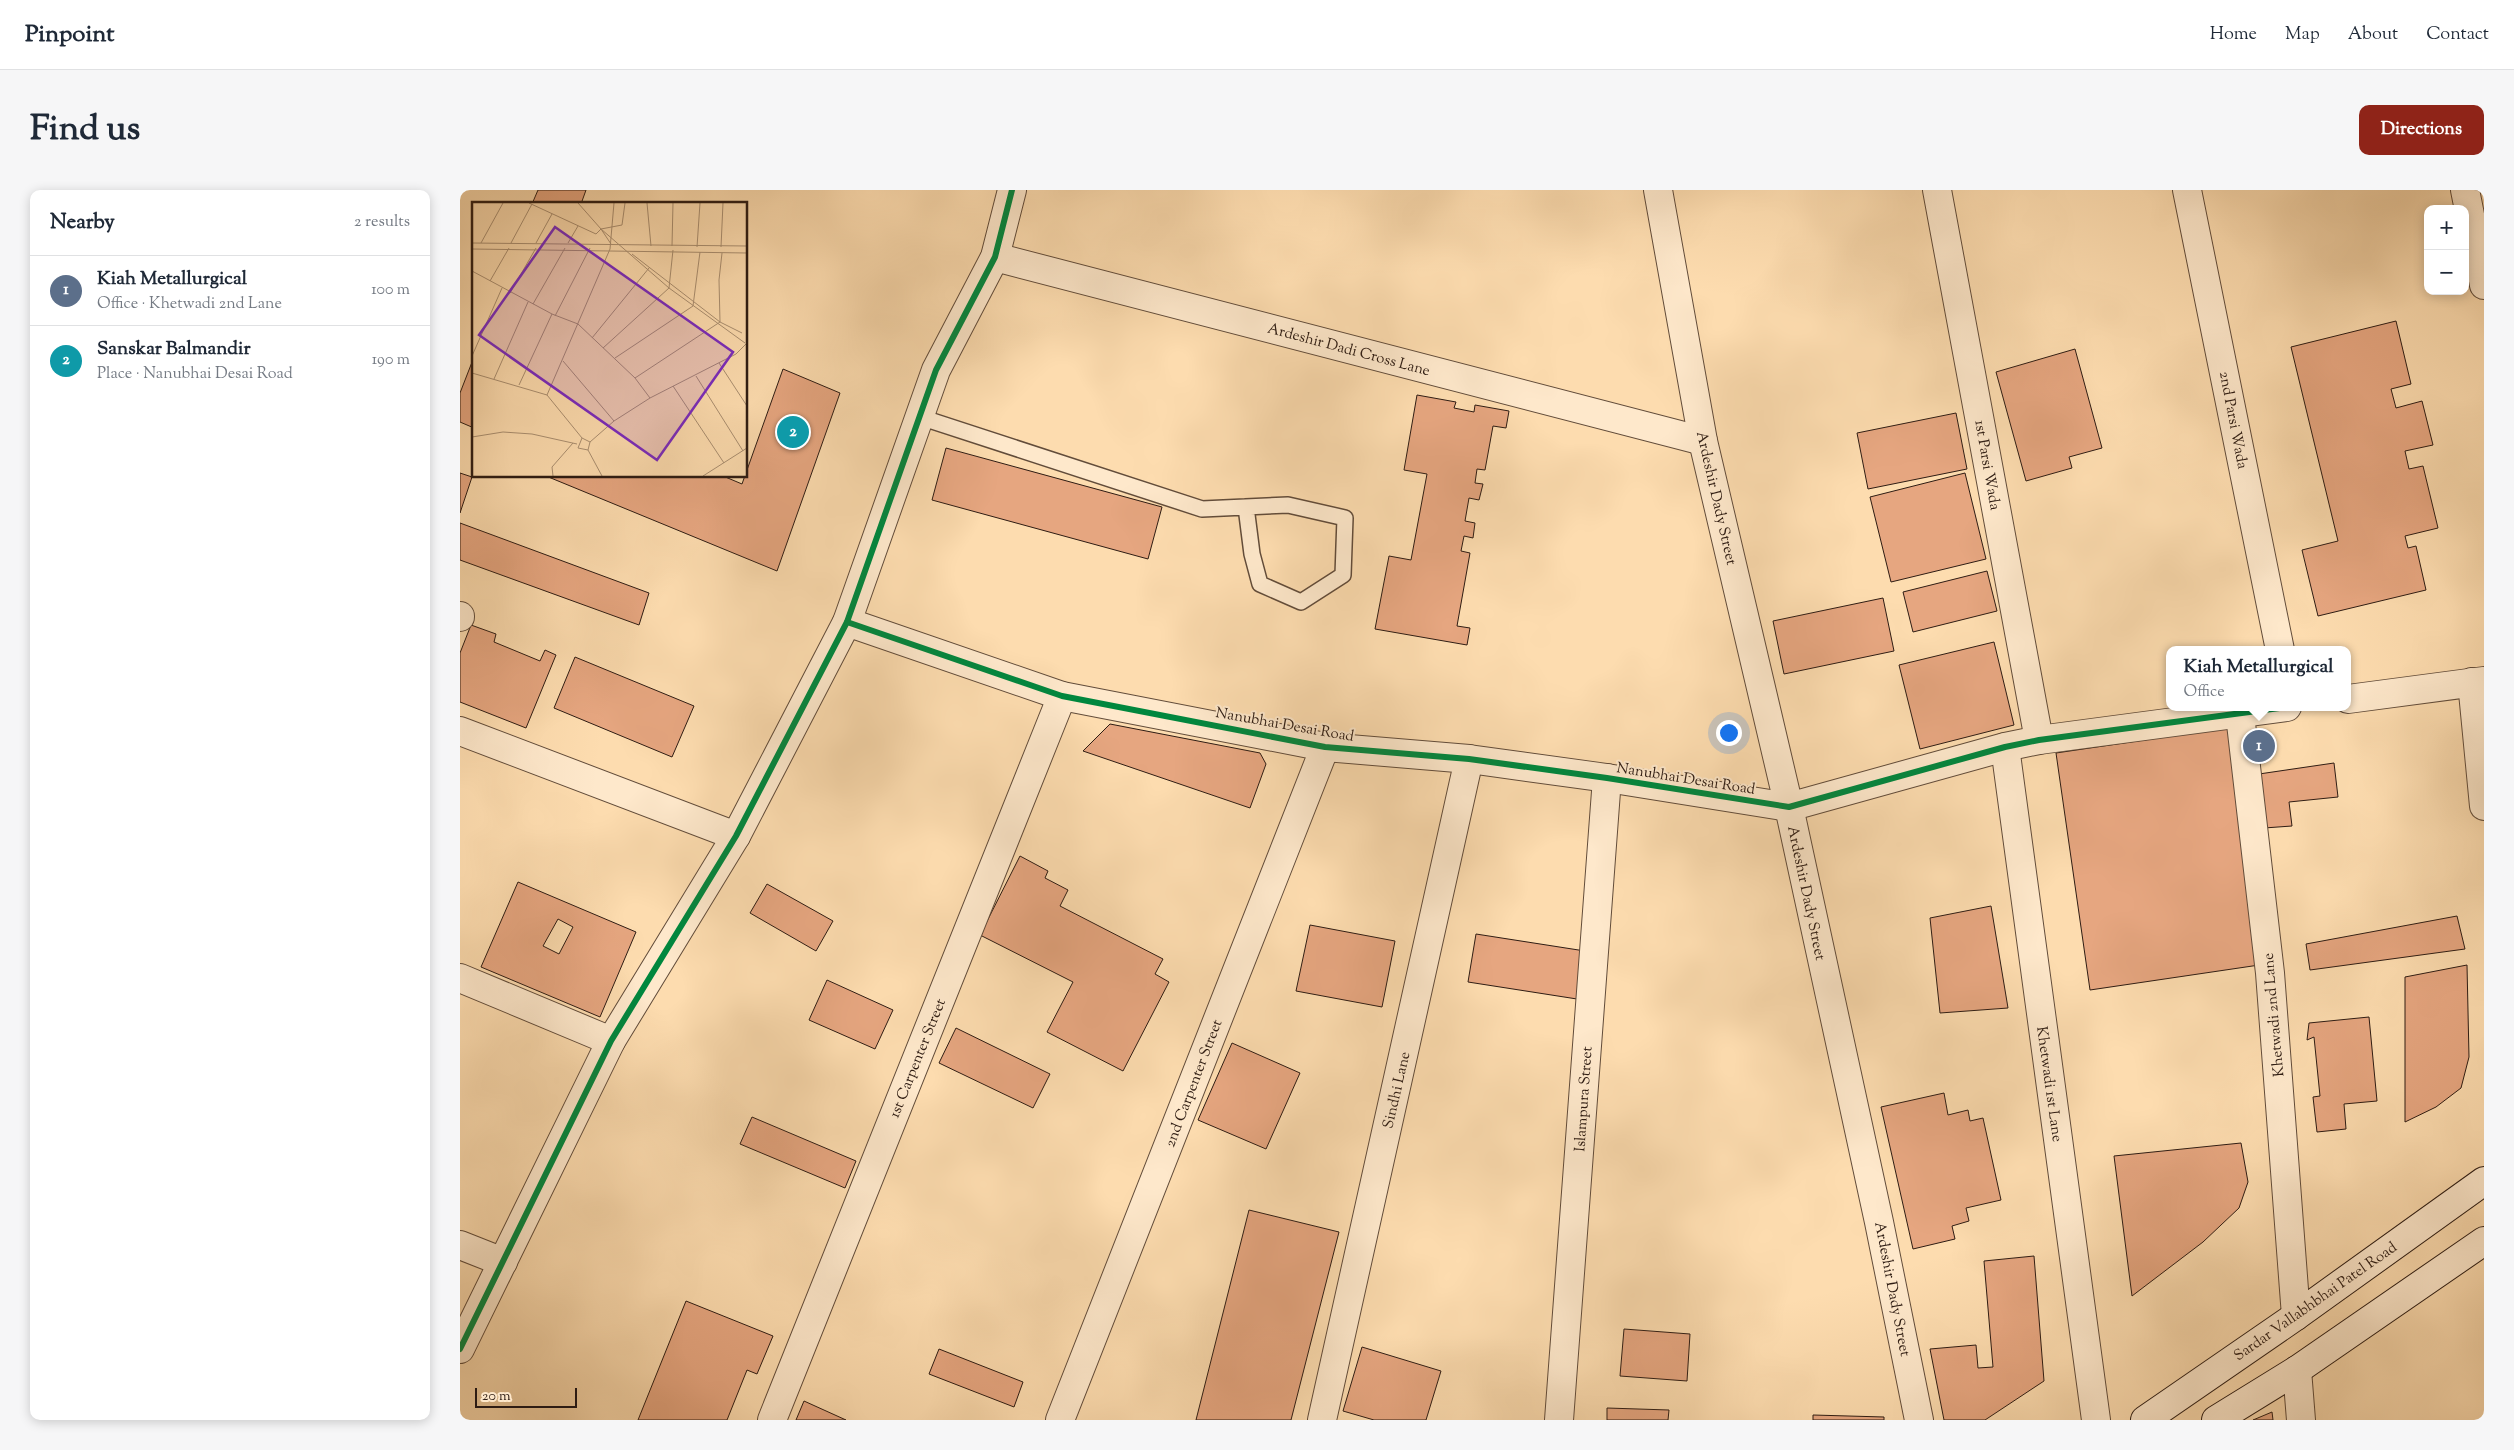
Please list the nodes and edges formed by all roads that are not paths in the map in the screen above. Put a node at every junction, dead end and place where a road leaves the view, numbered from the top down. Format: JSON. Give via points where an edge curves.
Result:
{"nodes":[{"id":1,"x":1012,"y":190,"type":"edge"},
{"id":2,"x":1658,"y":190,"type":"edge"},
{"id":3,"x":1937,"y":190,"type":"edge"},
{"id":4,"x":2187,"y":190,"type":"edge"},
{"id":5,"x":2465,"y":190,"type":"edge"},
{"id":6,"x":995,"y":257,"type":"junction"},
{"id":7,"x":2484,"y":285,"type":"edge"},
{"id":8,"x":920,"y":417,"type":"junction"},
{"id":9,"x":1703,"y":441,"type":"junction"},
{"id":10,"x":1246,"y":508,"type":"junction"},
{"id":11,"x":847,"y":622,"type":"junction"},
{"id":12,"x":2279,"y":646,"type":"edge"},
{"id":13,"x":2478,"y":682,"type":"edge"},
{"id":14,"x":1062,"y":696,"type":"junction"},
{"id":15,"x":2351,"y":699,"type":"edge"},
{"id":16,"x":2264,"y":711,"type":"edge"},
{"id":17,"x":2240,"y":715,"type":"junction"},
{"id":18,"x":460,"y":731,"type":"edge"},
{"id":19,"x":2038,"y":740,"type":"junction"},
{"id":20,"x":1325,"y":746,"type":"junction"},
{"id":21,"x":2005,"y":747,"type":"junction"},
{"id":22,"x":1469,"y":759,"type":"junction"},
{"id":23,"x":1607,"y":778,"type":"junction"},
{"id":24,"x":2484,"y":806,"type":"edge"},
{"id":25,"x":1789,"y":807,"type":"junction"},
{"id":26,"x":736,"y":836,"type":"junction"},
{"id":27,"x":460,"y":978,"type":"edge"},
{"id":28,"x":611,"y":1041,"type":"junction"},
{"id":29,"x":2484,"y":1181,"type":"edge"},
{"id":30,"x":2484,"y":1241,"type":"edge"},
{"id":31,"x":460,"y":1245,"type":"edge"},
{"id":32,"x":503,"y":1262,"type":"junction"},
{"id":33,"x":2296,"y":1316,"type":"junction"},
{"id":34,"x":460,"y":1349,"type":"edge"},
{"id":35,"x":2297,"y":1370,"type":"junction"},
{"id":36,"x":772,"y":1420,"type":"edge"},
{"id":37,"x":1060,"y":1420,"type":"edge"},
{"id":38,"x":1322,"y":1420,"type":"edge"},
{"id":39,"x":1559,"y":1420,"type":"edge"},
{"id":40,"x":1919,"y":1420,"type":"edge"},
{"id":41,"x":2096,"y":1420,"type":"edge"},
{"id":42,"x":2145,"y":1420,"type":"edge"},
{"id":43,"x":2216,"y":1420,"type":"edge"},
{"id":44,"x":2301,"y":1420,"type":"edge"}],
"edges":[{"from":1,"to":6,"type":"street"},
{"from":2,"to":9,"type":"street","name":"Ardeshir Dady Street"},
{"from":3,"to":19,"type":"street","name":"1st Parsi Wada"},
{"from":4,"to":12,"type":"street","name":"2nd Parsi Wada"},
{"from":5,"to":7,"type":"street"},
{"from":6,"to":8,"type":"street","via":[[936,370]]},
{"from":6,"to":9,"type":"street","name":"Ardeshir Dadi Cross Lane"},
{"from":8,"to":10,"type":"lane","via":[[1202,509]]},
{"from":8,"to":11,"type":"street"},
{"from":9,"to":25,"type":"street","name":"Ardeshir Dady Street"},
{"from":10,"to":10,"type":"lane","via":[[1288,506],[1345,518],[1343,575],[1301,602],[1260,584]]},
{"from":11,"to":14,"type":"street","name":"Nanubhai Desai Road"},
{"from":11,"to":26,"type":"street"},
{"from":13,"to":15,"type":"street"},
{"from":13,"to":24,"type":"street"},
{"from":14,"to":20,"type":"street","name":"Nanubhai Desai Road"},
{"from":14,"to":36,"type":"street","name":"1st Carpenter Street"},
{"from":16,"to":17,"type":"street"},
{"from":17,"to":19,"type":"street"},
{"from":17,"to":33,"type":"street","name":"Khetwadi 2nd Lane","via":[[2270,973]]},
{"from":18,"to":26,"type":"street"},
{"from":19,"to":21,"type":"street"},
{"from":20,"to":22,"type":"street","name":"Nanubhai Desai Road"},
{"from":20,"to":37,"type":"street","name":"2nd Carpenter Street"},
{"from":21,"to":25,"type":"street"},
{"from":21,"to":41,"type":"street","name":"Khetwadi 1st Lane"},
{"from":22,"to":23,"type":"street","name":"Nanubhai Desai Road"},
{"from":22,"to":38,"type":"street","name":"Sindhi Lane"},
{"from":23,"to":25,"type":"street","name":"Nanubhai Desai Road"},
{"from":23,"to":39,"type":"street","name":"Islampura Street"},
{"from":25,"to":40,"type":"street","name":"Ardeshir Dady Street"},
{"from":26,"to":28,"type":"street"},
{"from":27,"to":28,"type":"street"},
{"from":28,"to":32,"type":"street"},
{"from":29,"to":33,"type":"street","name":"Sardar Vallabhbhai Patel Road"},
{"from":30,"to":35,"type":"street"},
{"from":31,"to":32,"type":"street"},
{"from":32,"to":34,"type":"street"},
{"from":33,"to":42,"type":"street","name":"Sardar Vallabhbhai Patel Road"},
{"from":35,"to":43,"type":"street"},
{"from":35,"to":44,"type":"street"}]}
